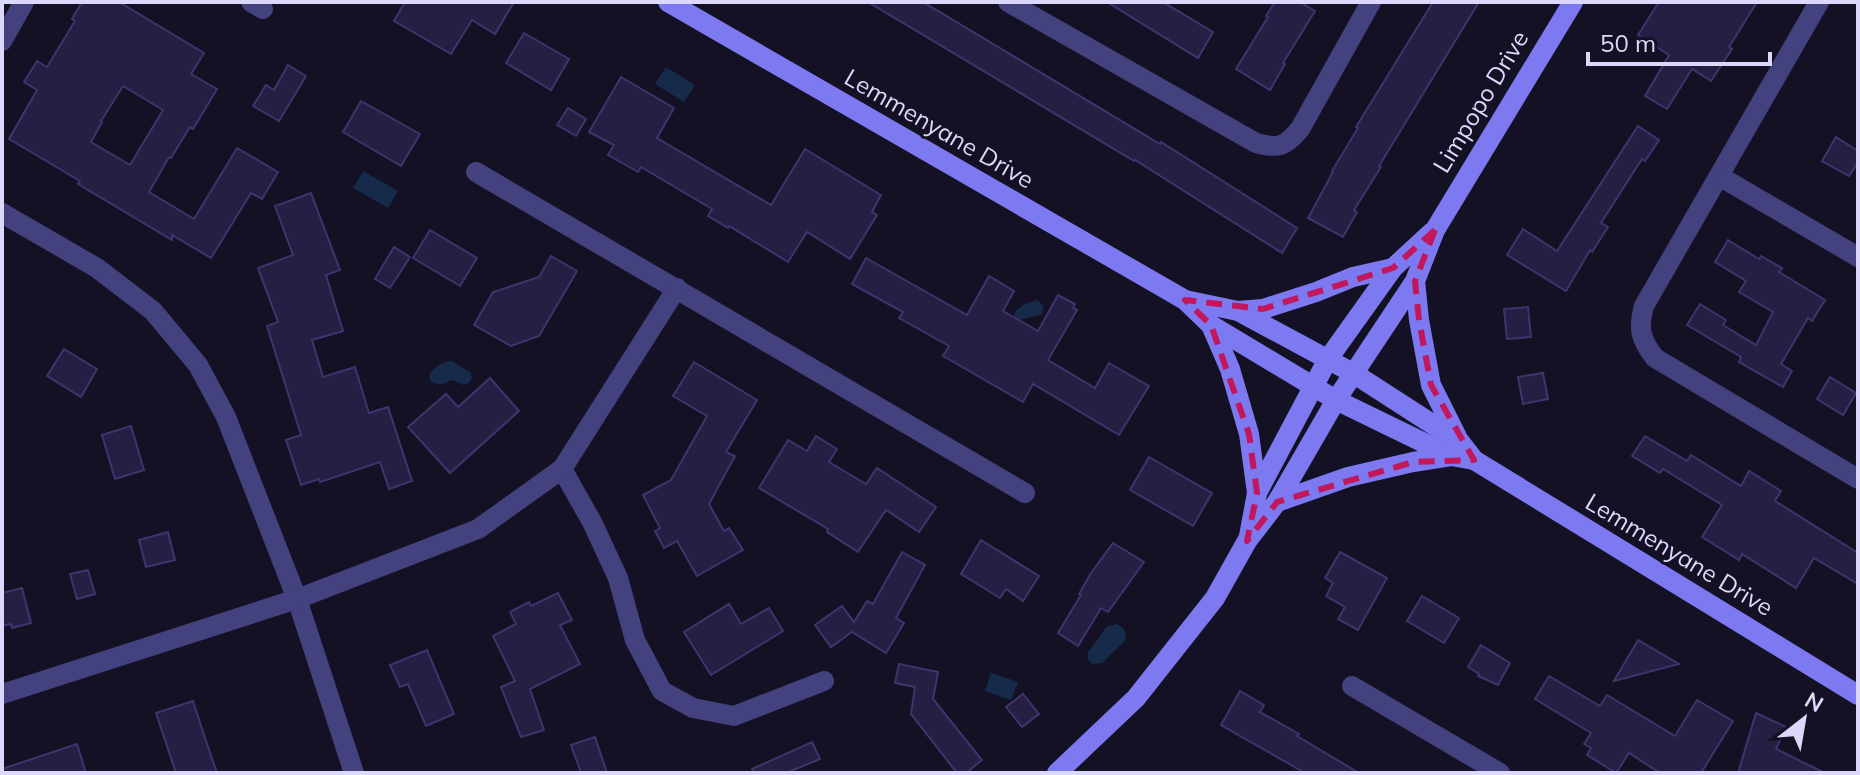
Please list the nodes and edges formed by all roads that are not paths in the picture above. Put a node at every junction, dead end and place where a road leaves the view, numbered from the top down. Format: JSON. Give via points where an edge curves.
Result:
{"nodes":[{"id":1,"x":24,"y":2,"type":"edge"},
{"id":2,"x":668,"y":2,"type":"edge"},
{"id":3,"x":1008,"y":2,"type":"edge"},
{"id":4,"x":1371,"y":2,"type":"edge"},
{"id":5,"x":1573,"y":2,"type":"edge"},
{"id":6,"x":1819,"y":2,"type":"edge"},
{"id":7,"x":2,"y":41,"type":"edge"},
{"id":8,"x":476,"y":172,"type":"dead end"},
{"id":9,"x":1719,"y":176,"type":"junction"},
{"id":10,"x":2,"y":213,"type":"edge"},
{"id":11,"x":1435,"y":230,"type":"junction"},
{"id":12,"x":1858,"y":257,"type":"edge"},
{"id":13,"x":1393,"y":268,"type":"junction"},
{"id":14,"x":1415,"y":281,"type":"junction"},
{"id":15,"x":677,"y":288,"type":"junction"},
{"id":16,"x":1185,"y":300,"type":"junction"},
{"id":17,"x":1238,"y":311,"type":"junction"},
{"id":18,"x":1211,"y":325,"type":"junction"},
{"id":19,"x":1328,"y":359,"type":"junction"},
{"id":20,"x":1353,"y":373,"type":"junction"},
{"id":21,"x":1313,"y":385,"type":"junction"},
{"id":22,"x":1336,"y":400,"type":"junction"},
{"id":23,"x":1455,"y":449,"type":"junction"},
{"id":24,"x":562,"y":469,"type":"junction"},
{"id":25,"x":1858,"y":479,"type":"edge"},
{"id":26,"x":1025,"y":493,"type":"dead end"},
{"id":27,"x":1257,"y":493,"type":"junction"},
{"id":28,"x":1277,"y":502,"type":"junction"},
{"id":29,"x":1247,"y":541,"type":"junction"},
{"id":30,"x":297,"y":599,"type":"junction"},
{"id":31,"x":824,"y":681,"type":"dead end"},
{"id":32,"x":1352,"y":686,"type":"dead end"},
{"id":33,"x":2,"y":694,"type":"edge"},
{"id":34,"x":1858,"y":695,"type":"edge"},
{"id":35,"x":354,"y":773,"type":"edge"},
{"id":36,"x":1057,"y":773,"type":"edge"},
{"id":37,"x":1500,"y":773,"type":"edge"}],
"edges":[{"from":1,"to":7,"type":"street"},
{"from":2,"to":16,"type":"street","name":"Lemmenyane Drive"},
{"from":3,"to":4,"type":"street","via":[[1269,147],[1281,146],[1300,129]]},
{"from":5,"to":11,"type":"street","name":"Limpopo Drive"},
{"from":6,"to":9,"type":"street"},
{"from":8,"to":15,"type":"street"},
{"from":9,"to":12,"type":"street"},
{"from":9,"to":25,"type":"street","via":[[1644,306],[1640,319],[1645,346],[1655,358]]},
{"from":10,"to":30,"type":"street","via":[[97,268],[153,311],[198,365],[226,417]]},
{"from":11,"to":13,"type":"street","name":"Limpopo Drive"},
{"from":11,"to":14,"type":"street","name":"Limpopo Drive"},
{"from":13,"to":17,"type":"street","via":[[1263,309]]},
{"from":13,"to":19,"type":"street","name":"Limpopo Drive"},
{"from":14,"to":20,"type":"street","name":"Limpopo Drive"},
{"from":14,"to":23,"type":"street","via":[[1431,385]]},
{"from":15,"to":24,"type":"street"},
{"from":15,"to":26,"type":"street"},
{"from":16,"to":17,"type":"street"},
{"from":16,"to":18,"type":"street"},
{"from":17,"to":19,"type":"street"},
{"from":18,"to":21,"type":"street"},
{"from":18,"to":27,"type":"street","via":[[1249,434]]},
{"from":19,"to":20,"type":"street"},
{"from":19,"to":21,"type":"street","name":"Limpopo Drive"},
{"from":20,"to":22,"type":"street","name":"Limpopo Drive"},
{"from":20,"to":23,"type":"street"},
{"from":21,"to":22,"type":"street"},
{"from":21,"to":27,"type":"street","name":"Limpopo Drive"},
{"from":22,"to":23,"type":"street"},
{"from":22,"to":28,"type":"street","name":"Limpopo Drive"},
{"from":23,"to":28,"type":"street"},
{"from":23,"to":34,"type":"street","name":"Lemmenyane Drive"},
{"from":24,"to":30,"type":"street","via":[[478,529]]},
{"from":24,"to":31,"type":"street","via":[[618,578],[635,640],[662,691],[693,708],[734,716]]},
{"from":27,"to":29,"type":"street"},
{"from":28,"to":29,"type":"street","name":"Limpopo Drive"},
{"from":29,"to":36,"type":"street","via":[[1215,598],[1136,698]]},
{"from":30,"to":33,"type":"street"},
{"from":30,"to":35,"type":"street"},
{"from":32,"to":37,"type":"street"}]}
